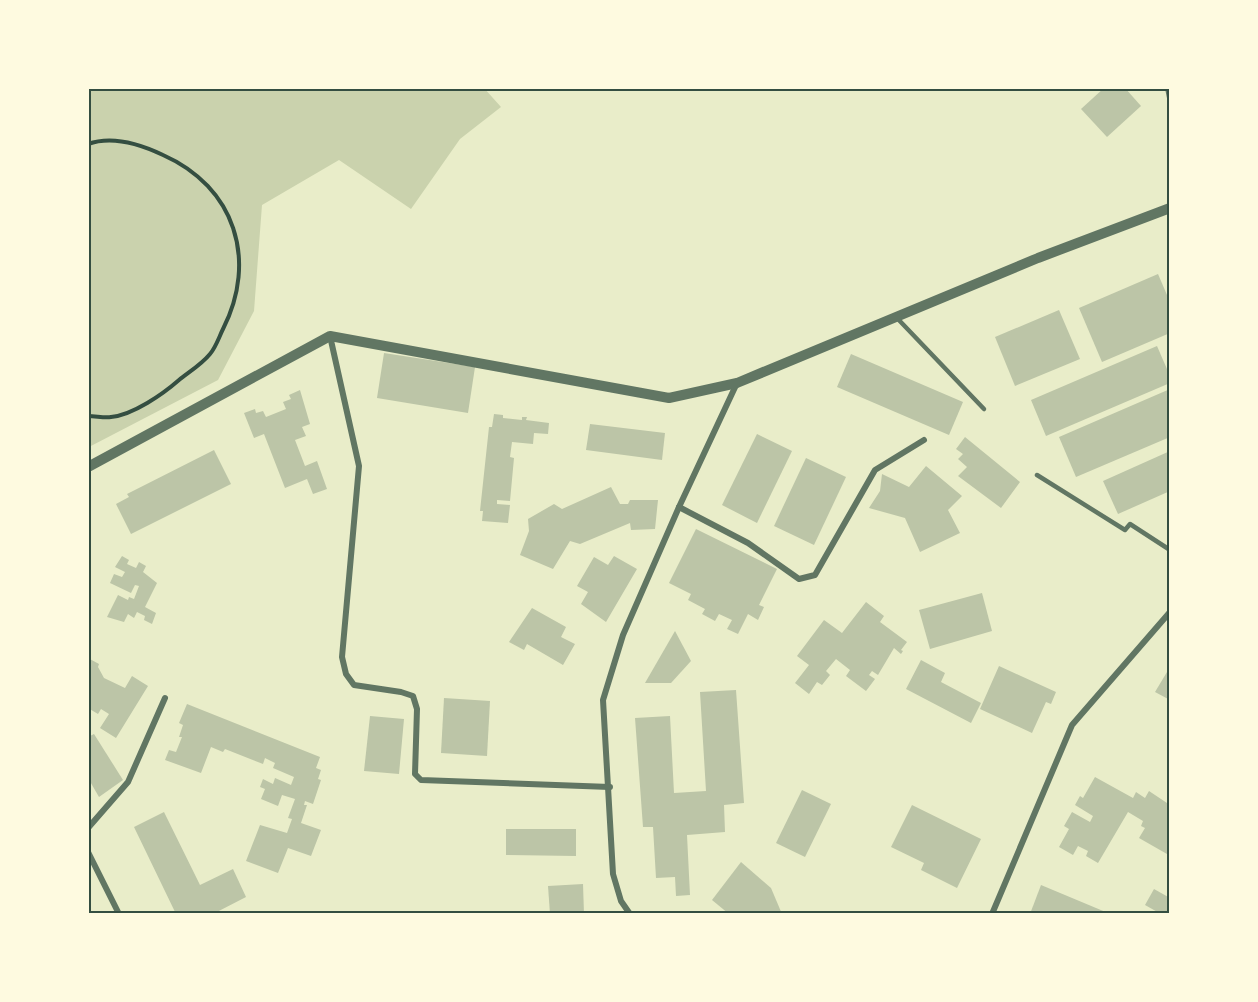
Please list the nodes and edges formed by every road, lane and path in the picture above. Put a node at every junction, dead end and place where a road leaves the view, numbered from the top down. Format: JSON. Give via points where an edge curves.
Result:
{"nodes":[{"id":1,"x":1168,"y":88,"type":"edge"},
{"id":2,"x":1170,"y":98,"type":"edge"},
{"id":3,"x":88,"y":144,"type":"edge"},
{"id":4,"x":1170,"y":208,"type":"edge"},
{"id":5,"x":896,"y":317,"type":"junction"},
{"id":6,"x":330,"y":336,"type":"junction"},
{"id":7,"x":737,"y":383,"type":"junction"},
{"id":8,"x":984,"y":409,"type":"dead end"},
{"id":9,"x":88,"y":416,"type":"edge"},
{"id":10,"x":924,"y":440,"type":"dead end"},
{"id":11,"x":88,"y":467,"type":"edge"},
{"id":12,"x":1037,"y":475,"type":"dead end"},
{"id":13,"x":679,"y":507,"type":"junction"},
{"id":14,"x":1170,"y":550,"type":"edge"},
{"id":15,"x":1170,"y":612,"type":"edge"},
{"id":16,"x":165,"y":698,"type":"dead end"},
{"id":17,"x":610,"y":788,"type":"junction"},
{"id":18,"x":88,"y":828,"type":"edge"},
{"id":19,"x":88,"y":852,"type":"edge"},
{"id":20,"x":119,"y":914,"type":"edge"},
{"id":21,"x":630,"y":914,"type":"edge"},
{"id":22,"x":992,"y":914,"type":"edge"}],
"edges":[{"from":1,"to":2,"type":"street"},
{"from":3,"to":9,"type":"path","via":[[98,140],[123,141],[187,165],[219,198],[235,229],[241,268],[234,307],[210,354],[159,397],[113,417]]},
{"from":4,"to":5,"type":"street"},
{"from":5,"to":7,"type":"street"},
{"from":5,"to":8,"type":"lane"},
{"from":6,"to":7,"type":"street","via":[[669,398]]},
{"from":6,"to":11,"type":"street"},
{"from":6,"to":17,"type":"street","via":[[359,466],[342,657],[346,674],[354,685],[413,696],[417,710],[415,774],[420,780]]},
{"from":7,"to":13,"type":"street"},
{"from":10,"to":13,"type":"street","via":[[875,470],[815,575],[798,579],[748,543]]},
{"from":12,"to":14,"type":"lane","via":[[1125,530],[1130,524]]},
{"from":13,"to":17,"type":"street","via":[[623,635],[603,700]]},
{"from":15,"to":22,"type":"street","via":[[1072,725]]},
{"from":16,"to":18,"type":"street","via":[[128,782]]},
{"from":17,"to":21,"type":"street","via":[[613,874],[621,901]]},
{"from":19,"to":20,"type":"street"}]}
